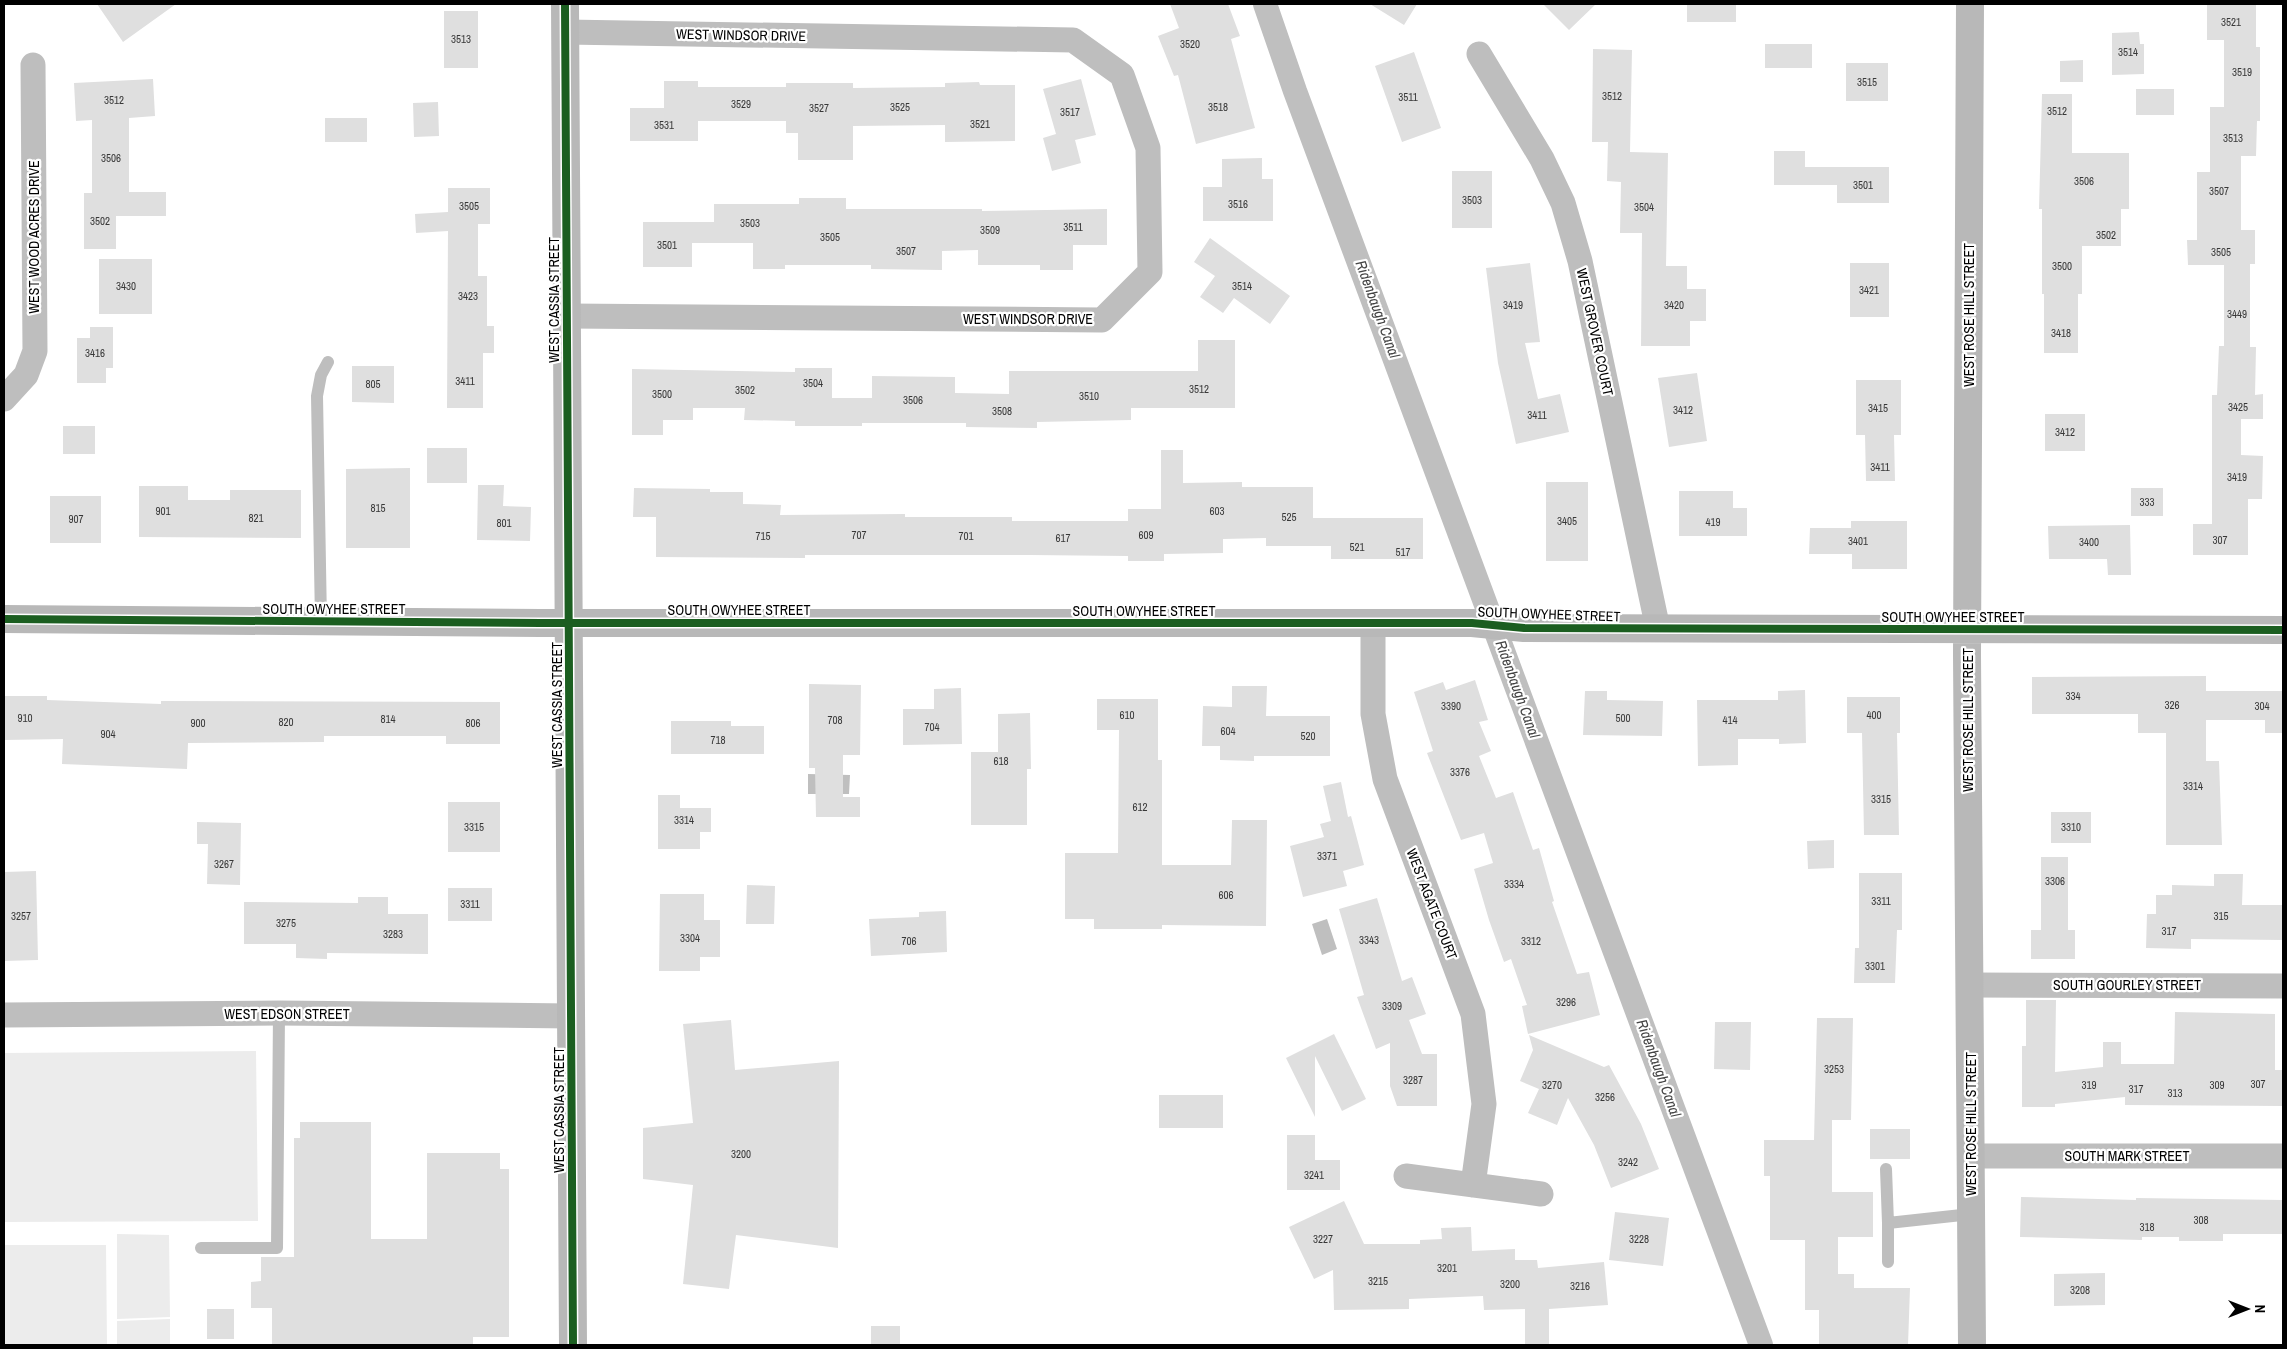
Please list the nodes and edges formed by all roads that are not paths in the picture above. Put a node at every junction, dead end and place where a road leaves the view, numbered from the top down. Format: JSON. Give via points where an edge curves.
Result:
{"nodes":[{"id":1,"x":565,"y":4,"type":"edge"},
{"id":2,"x":1970,"y":4,"type":"edge"},
{"id":3,"x":565,"y":32,"type":"junction"},
{"id":4,"x":1479,"y":54,"type":"dead end"},
{"id":5,"x":33,"y":64,"type":"dead end"},
{"id":6,"x":567,"y":316,"type":"junction"},
{"id":7,"x":328,"y":362,"type":"dead end"},
{"id":8,"x":4,"y":399,"type":"edge"},
{"id":9,"x":4,"y":620,"type":"edge"},
{"id":10,"x":321,"y":621,"type":"junction"},
{"id":11,"x":570,"y":623,"type":"junction"},
{"id":12,"x":1373,"y":624,"type":"junction"},
{"id":13,"x":1658,"y":629,"type":"junction"},
{"id":14,"x":1967,"y":629,"type":"junction"},
{"id":15,"x":2283,"y":630,"type":"edge"},
{"id":16,"x":1970,"y":985,"type":"junction"},
{"id":17,"x":2283,"y":986,"type":"edge"},
{"id":18,"x":279,"y":1014,"type":"junction"},
{"id":19,"x":4,"y":1015,"type":"edge"},
{"id":20,"x":571,"y":1016,"type":"junction"},
{"id":21,"x":1971,"y":1156,"type":"junction"},
{"id":22,"x":2283,"y":1156,"type":"edge"},
{"id":23,"x":1886,"y":1169,"type":"dead end"},
{"id":24,"x":1406,"y":1176,"type":"dead end"},
{"id":25,"x":1473,"y":1185,"type":"junction"},
{"id":26,"x":1541,"y":1194,"type":"dead end"},
{"id":27,"x":1971,"y":1214,"type":"junction"},
{"id":28,"x":1888,"y":1223,"type":"junction"},
{"id":29,"x":201,"y":1248,"type":"dead end"},
{"id":30,"x":1888,"y":1262,"type":"dead end"},
{"id":31,"x":573,"y":1345,"type":"edge"},
{"id":32,"x":1972,"y":1345,"type":"edge"}],
"edges":[{"from":1,"to":3,"type":"street","name":"WEST CASSIA STREET"},
{"from":2,"to":14,"type":"street","name":"WEST ROSE HILL STREET"},
{"from":3,"to":6,"type":"street","name":"WEST CASSIA STREET"},
{"from":3,"to":6,"type":"street","name":"WEST WINDSOR DRIVE","via":[[1073,40],[1122,75],[1148,148],[1150,272],[1102,320]]},
{"from":4,"to":13,"type":"street","name":"WEST GROVER COURT","via":[[1542,159],[1563,203],[1580,261]]},
{"from":5,"to":8,"type":"street","name":"WEST WOOD ACRES DRIVE","via":[[34,351],[26,375]]},
{"from":6,"to":11,"type":"street","name":"WEST CASSIA STREET"},
{"from":7,"to":10,"type":"lane","via":[[321,375],[317,396]]},
{"from":9,"to":10,"type":"street","name":"SOUTH OWYHEE STREET"},
{"from":10,"to":11,"type":"street","name":"SOUTH OWYHEE STREET"},
{"from":11,"to":12,"type":"street","name":"SOUTH OWYHEE STREET"},
{"from":11,"to":20,"type":"street","name":"WEST CASSIA STREET"},
{"from":12,"to":13,"type":"street","name":"SOUTH OWYHEE STREET","via":[[1472,623],[1524,628]]},
{"from":12,"to":25,"type":"street","name":"WEST AGATE COURT","via":[[1373,714],[1385,779],[1473,1014],[1484,1104]]},
{"from":13,"to":14,"type":"street","name":"SOUTH OWYHEE STREET"},
{"from":14,"to":15,"type":"street","name":"SOUTH OWYHEE STREET"},
{"from":14,"to":16,"type":"street","name":"WEST ROSE HILL STREET"},
{"from":16,"to":17,"type":"street","name":"SOUTH GOURLEY STREET"},
{"from":16,"to":21,"type":"street","name":"WEST ROSE HILL STREET"},
{"from":18,"to":19,"type":"street","name":"WEST EDSON STREET"},
{"from":18,"to":20,"type":"street","name":"WEST EDSON STREET"},
{"from":18,"to":29,"type":"lane","via":[[277,1248]]},
{"from":20,"to":31,"type":"street","name":"WEST CASSIA STREET"},
{"from":21,"to":22,"type":"street","name":"SOUTH MARK STREET"},
{"from":21,"to":27,"type":"street","name":"WEST ROSE HILL STREET"},
{"from":23,"to":28,"type":"lane"},
{"from":24,"to":25,"type":"street"},
{"from":25,"to":26,"type":"street"},
{"from":27,"to":28,"type":"lane"},
{"from":27,"to":32,"type":"street","name":"WEST ROSE HILL STREET"},
{"from":28,"to":30,"type":"lane"}]}
